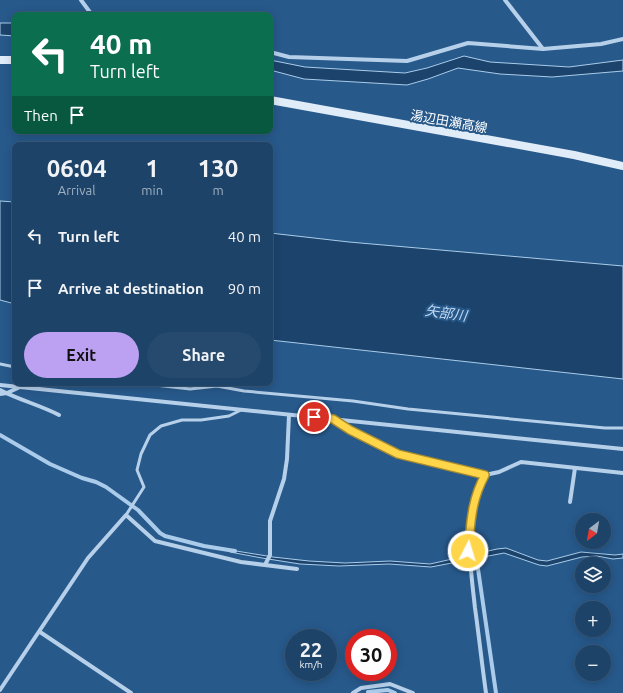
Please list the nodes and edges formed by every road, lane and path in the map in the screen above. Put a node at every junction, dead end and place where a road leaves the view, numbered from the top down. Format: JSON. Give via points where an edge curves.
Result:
{"nodes":[{"id":1,"x":80,"y":0,"type":"edge"},
{"id":2,"x":505,"y":0,"type":"edge"},
{"id":3,"x":90,"y":12,"type":"edge"},
{"id":4,"x":623,"y":38,"type":"edge"},
{"id":5,"x":543,"y":49,"type":"junction"},
{"id":6,"x":273,"y":53,"type":"edge"},
{"id":7,"x":0,"y":60,"type":"edge"},
{"id":8,"x":12,"y":60,"type":"edge"},
{"id":9,"x":273,"y":101,"type":"edge"},
{"id":10,"x":623,"y":166,"type":"edge"},
{"id":11,"x":0,"y":364,"type":"edge"},
{"id":12,"x":12,"y":366,"type":"edge"},
{"id":13,"x":0,"y":385,"type":"edge"},
{"id":14,"x":164,"y":386,"type":"edge"},
{"id":15,"x":217,"y":386,"type":"edge"},
{"id":16,"x":217,"y":386,"type":"edge"},
{"id":17,"x":21,"y":387,"type":"junction"},
{"id":18,"x":0,"y":390,"type":"edge"},
{"id":19,"x":7,"y":393,"type":"junction"},
{"id":20,"x":0,"y":394,"type":"edge"},
{"id":21,"x":242,"y":410,"type":"junction"},
{"id":22,"x":289,"y":414,"type":"junction"},
{"id":23,"x":59,"y":415,"type":"dead end"},
{"id":24,"x":333,"y":419,"type":"junction"},
{"id":25,"x":623,"y":428,"type":"edge"},
{"id":26,"x":623,"y":449,"type":"edge"},
{"id":27,"x":576,"y":468,"type":"junction"},
{"id":28,"x":623,"y":473,"type":"edge"},
{"id":29,"x":485,"y":475,"type":"junction"},
{"id":30,"x":570,"y":502,"type":"dead end"},
{"id":31,"x":126,"y":515,"type":"junction"},
{"id":32,"x":265,"y":565,"type":"junction"},
{"id":33,"x":297,"y":569,"type":"dead end"},
{"id":34,"x":40,"y":632,"type":"junction"},
{"id":35,"x":0,"y":690,"type":"edge"},
{"id":36,"x":131,"y":693,"type":"edge"},
{"id":37,"x":353,"y":693,"type":"edge"},
{"id":38,"x":413,"y":693,"type":"edge"},
{"id":39,"x":486,"y":693,"type":"edge"}],
"edges":[{"from":1,"to":3,"type":"street"},
{"from":2,"to":5,"type":"street"},
{"from":4,"to":5,"type":"street","via":[[601,44]]},
{"from":5,"to":6,"type":"street","via":[[468,43],[407,62],[289,56]]},
{"from":7,"to":8,"type":"main road"},
{"from":9,"to":10,"type":"main road","name":"湯辺田瀬高線"},
{"from":11,"to":12,"type":"lane"},
{"from":13,"to":17,"type":"street"},
{"from":14,"to":16,"type":"lane","via":[[190,389]]},
{"from":15,"to":25,"type":"lane","via":[[244,392],[353,401],[408,409]]},
{"from":17,"to":19,"type":"street"},
{"from":17,"to":21,"type":"street"},
{"from":18,"to":19,"type":"street"},
{"from":19,"to":20,"type":"street"},
{"from":19,"to":23,"type":"street"},
{"from":21,"to":22,"type":"street"},
{"from":21,"to":31,"type":"lane","via":[[229,416],[182,420],[161,426],[150,435],[137,470],[144,488]]},
{"from":22,"to":24,"type":"street"},
{"from":22,"to":32,"type":"street","via":[[284,479],[270,521],[270,555]]},
{"from":24,"to":26,"type":"street"},
{"from":24,"to":29,"type":"lane","via":[[398,454]]},
{"from":27,"to":28,"type":"street"},
{"from":27,"to":29,"type":"street","via":[[521,462]]},
{"from":27,"to":30,"type":"street"},
{"from":29,"to":39,"type":"street","via":[[473,506],[468,551]]},
{"from":31,"to":32,"type":"street","via":[[155,541],[241,562]]},
{"from":31,"to":34,"type":"street","via":[[88,558]]},
{"from":32,"to":33,"type":"street"},
{"from":34,"to":35,"type":"street"},
{"from":34,"to":36,"type":"street"},
{"from":37,"to":38,"type":"street","via":[[361,688],[390,684]]}]}
